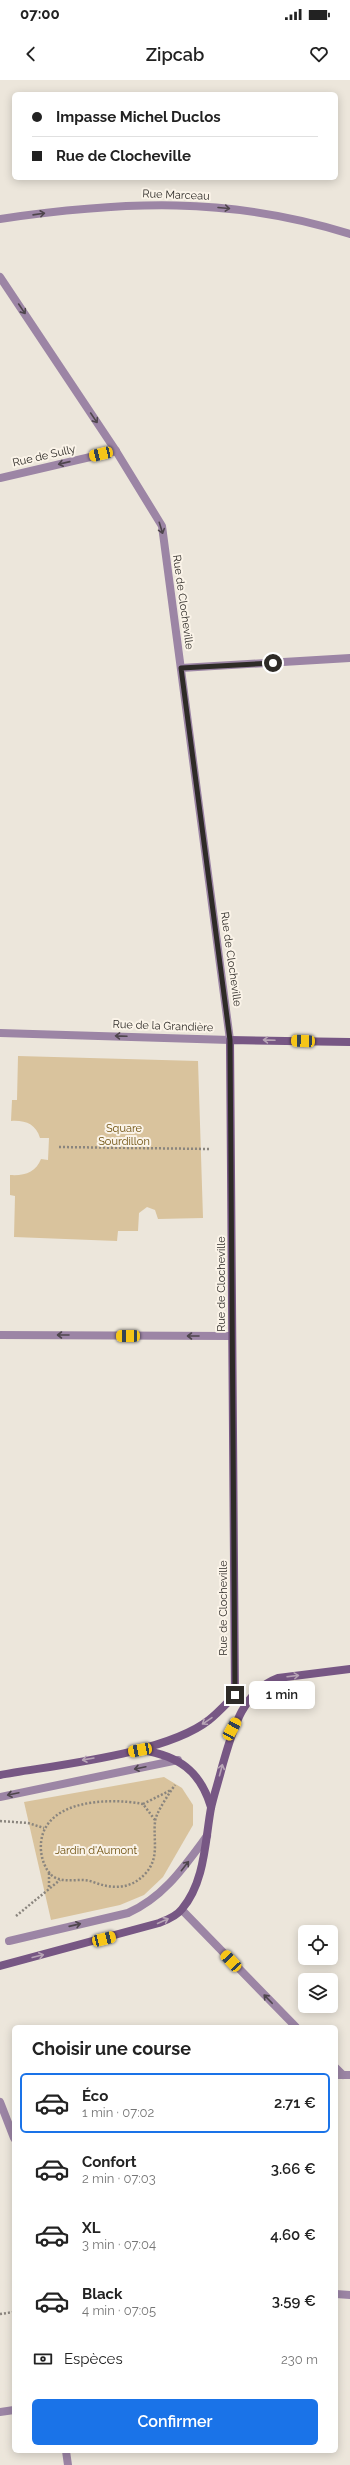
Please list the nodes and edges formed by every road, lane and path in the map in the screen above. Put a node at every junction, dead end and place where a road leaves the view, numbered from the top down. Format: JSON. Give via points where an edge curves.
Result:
{"nodes":[{"id":1,"x":0,"y":219,"type":"edge"},
{"id":2,"x":350,"y":234,"type":"edge"},
{"id":3,"x":0,"y":277,"type":"edge"},
{"id":4,"x":116,"y":451,"type":"junction"},
{"id":5,"x":0,"y":478,"type":"edge"},
{"id":6,"x":350,"y":658,"type":"edge"},
{"id":7,"x":181,"y":668,"type":"junction"},
{"id":8,"x":0,"y":1033,"type":"edge"},
{"id":9,"x":230,"y":1040,"type":"junction"},
{"id":10,"x":350,"y":1042,"type":"edge"},
{"id":11,"x":59,"y":1146,"type":"dead end"},
{"id":12,"x":231,"y":1148,"type":"junction"},
{"id":13,"x":0,"y":1335,"type":"edge"},
{"id":14,"x":232,"y":1336,"type":"junction"},
{"id":15,"x":350,"y":1669,"type":"edge"},
{"id":16,"x":235,"y":1695,"type":"junction"},
{"id":17,"x":248,"y":1700,"type":"junction"},
{"id":18,"x":140,"y":1750,"type":"junction"},
{"id":19,"x":178,"y":1760,"type":"junction"},
{"id":20,"x":0,"y":1775,"type":"edge"},
{"id":21,"x":178,"y":1781,"type":"dead end"},
{"id":22,"x":172,"y":1790,"type":"junction"},
{"id":23,"x":0,"y":1797,"type":"edge"},
{"id":24,"x":143,"y":1804,"type":"junction"},
{"id":25,"x":211,"y":1808,"type":"junction"},
{"id":26,"x":154,"y":1820,"type":"junction"},
{"id":27,"x":0,"y":1821,"type":"edge"},
{"id":28,"x":44,"y":1828,"type":"junction"},
{"id":29,"x":207,"y":1836,"type":"junction"},
{"id":30,"x":48,"y":1873,"type":"junction"},
{"id":31,"x":60,"y":1880,"type":"junction"},
{"id":32,"x":49,"y":1888,"type":"junction"},
{"id":33,"x":182,"y":1910,"type":"junction"},
{"id":34,"x":14,"y":1918,"type":"dead end"},
{"id":35,"x":10,"y":1941,"type":"dead end"},
{"id":36,"x":0,"y":1966,"type":"edge"},
{"id":37,"x":294,"y":2025,"type":"edge"},
{"id":38,"x":0,"y":2102,"type":"edge"},
{"id":39,"x":10,"y":2114,"type":"edge"},
{"id":40,"x":12,"y":2126,"type":"edge"},
{"id":41,"x":338,"y":2294,"type":"edge"},
{"id":42,"x":350,"y":2295,"type":"edge"},
{"id":43,"x":12,"y":2312,"type":"edge"},
{"id":44,"x":0,"y":2314,"type":"edge"},
{"id":45,"x":12,"y":2410,"type":"edge"},
{"id":46,"x":0,"y":2412,"type":"edge"},
{"id":47,"x":66,"y":2453,"type":"edge"},
{"id":48,"x":68,"y":2465,"type":"edge"}],
"edges":[{"from":1,"to":2,"type":"street","name":"Rue Marceau","one_way":true,"via":[[74,209],[167,205],[296,217]]},
{"from":3,"to":4,"type":"street","name":"Rue de Clocheville","one_way":true},
{"from":4,"to":5,"type":"street","name":"Rue de Sully","one_way":true},
{"from":4,"to":7,"type":"street","name":"Rue de Clocheville","one_way":true,"via":[[162,526]]},
{"from":6,"to":7,"type":"street"},
{"from":7,"to":9,"type":"street","name":"Rue de Clocheville"},
{"from":9,"to":8,"type":"street","name":"Rue de la Grandière","one_way":true},
{"from":10,"to":9,"type":"main road","name":"Rue de la Grandière","one_way":true},
{"from":9,"to":12,"type":"main road","name":"Rue de Clocheville"},
{"from":11,"to":12,"type":"path"},
{"from":12,"to":14,"type":"main road","name":"Rue de Clocheville"},
{"from":14,"to":13,"type":"street","one_way":true},
{"from":14,"to":16,"type":"main road","name":"Rue de Clocheville"},
{"from":17,"to":15,"type":"main road","one_way":true,"via":[[268,1682],[278,1678]]},
{"from":16,"to":17,"type":"main road"},
{"from":16,"to":18,"type":"main road","one_way":true,"via":[[208,1721],[177,1737]]},
{"from":25,"to":17,"type":"main road","one_way":true,"via":[[232,1729]]},
{"from":18,"to":19,"type":"main road","via":[[160,1753]]},
{"from":18,"to":20,"type":"main road","one_way":true},
{"from":19,"to":23,"type":"street","one_way":true},
{"from":19,"to":25,"type":"main road","via":[[201,1782]]},
{"from":21,"to":22,"type":"path"},
{"from":22,"to":24,"type":"path"},
{"from":22,"to":26,"type":"path"},
{"from":24,"to":26,"type":"path"},
{"from":24,"to":28,"type":"path","via":[[115,1801],[77,1806],[64,1811]]},
{"from":25,"to":29,"type":"main road"},
{"from":26,"to":31,"type":"path","via":[[156,1850],[153,1862],[146,1873],[135,1882],[105,1887],[91,1881]]},
{"from":27,"to":28,"type":"path"},
{"from":28,"to":30,"type":"path","via":[[40,1840],[41,1856]]},
{"from":29,"to":33,"type":"main road","via":[[198,1879],[191,1897]]},
{"from":35,"to":29,"type":"street","one_way":true,"via":[[128,1913],[142,1906],[172,1881]]},
{"from":30,"to":31,"type":"path"},
{"from":30,"to":32,"type":"path"},
{"from":31,"to":32,"type":"path"},
{"from":32,"to":34,"type":"path"},
{"from":36,"to":33,"type":"main road","one_way":true,"via":[[159,1923]]},
{"from":37,"to":33,"type":"street","one_way":true},
{"from":38,"to":39,"type":"street"},
{"from":39,"to":40,"type":"street"},
{"from":41,"to":42,"type":"street"},
{"from":43,"to":44,"type":"path"},
{"from":45,"to":46,"type":"street"},
{"from":47,"to":48,"type":"street"}]}
